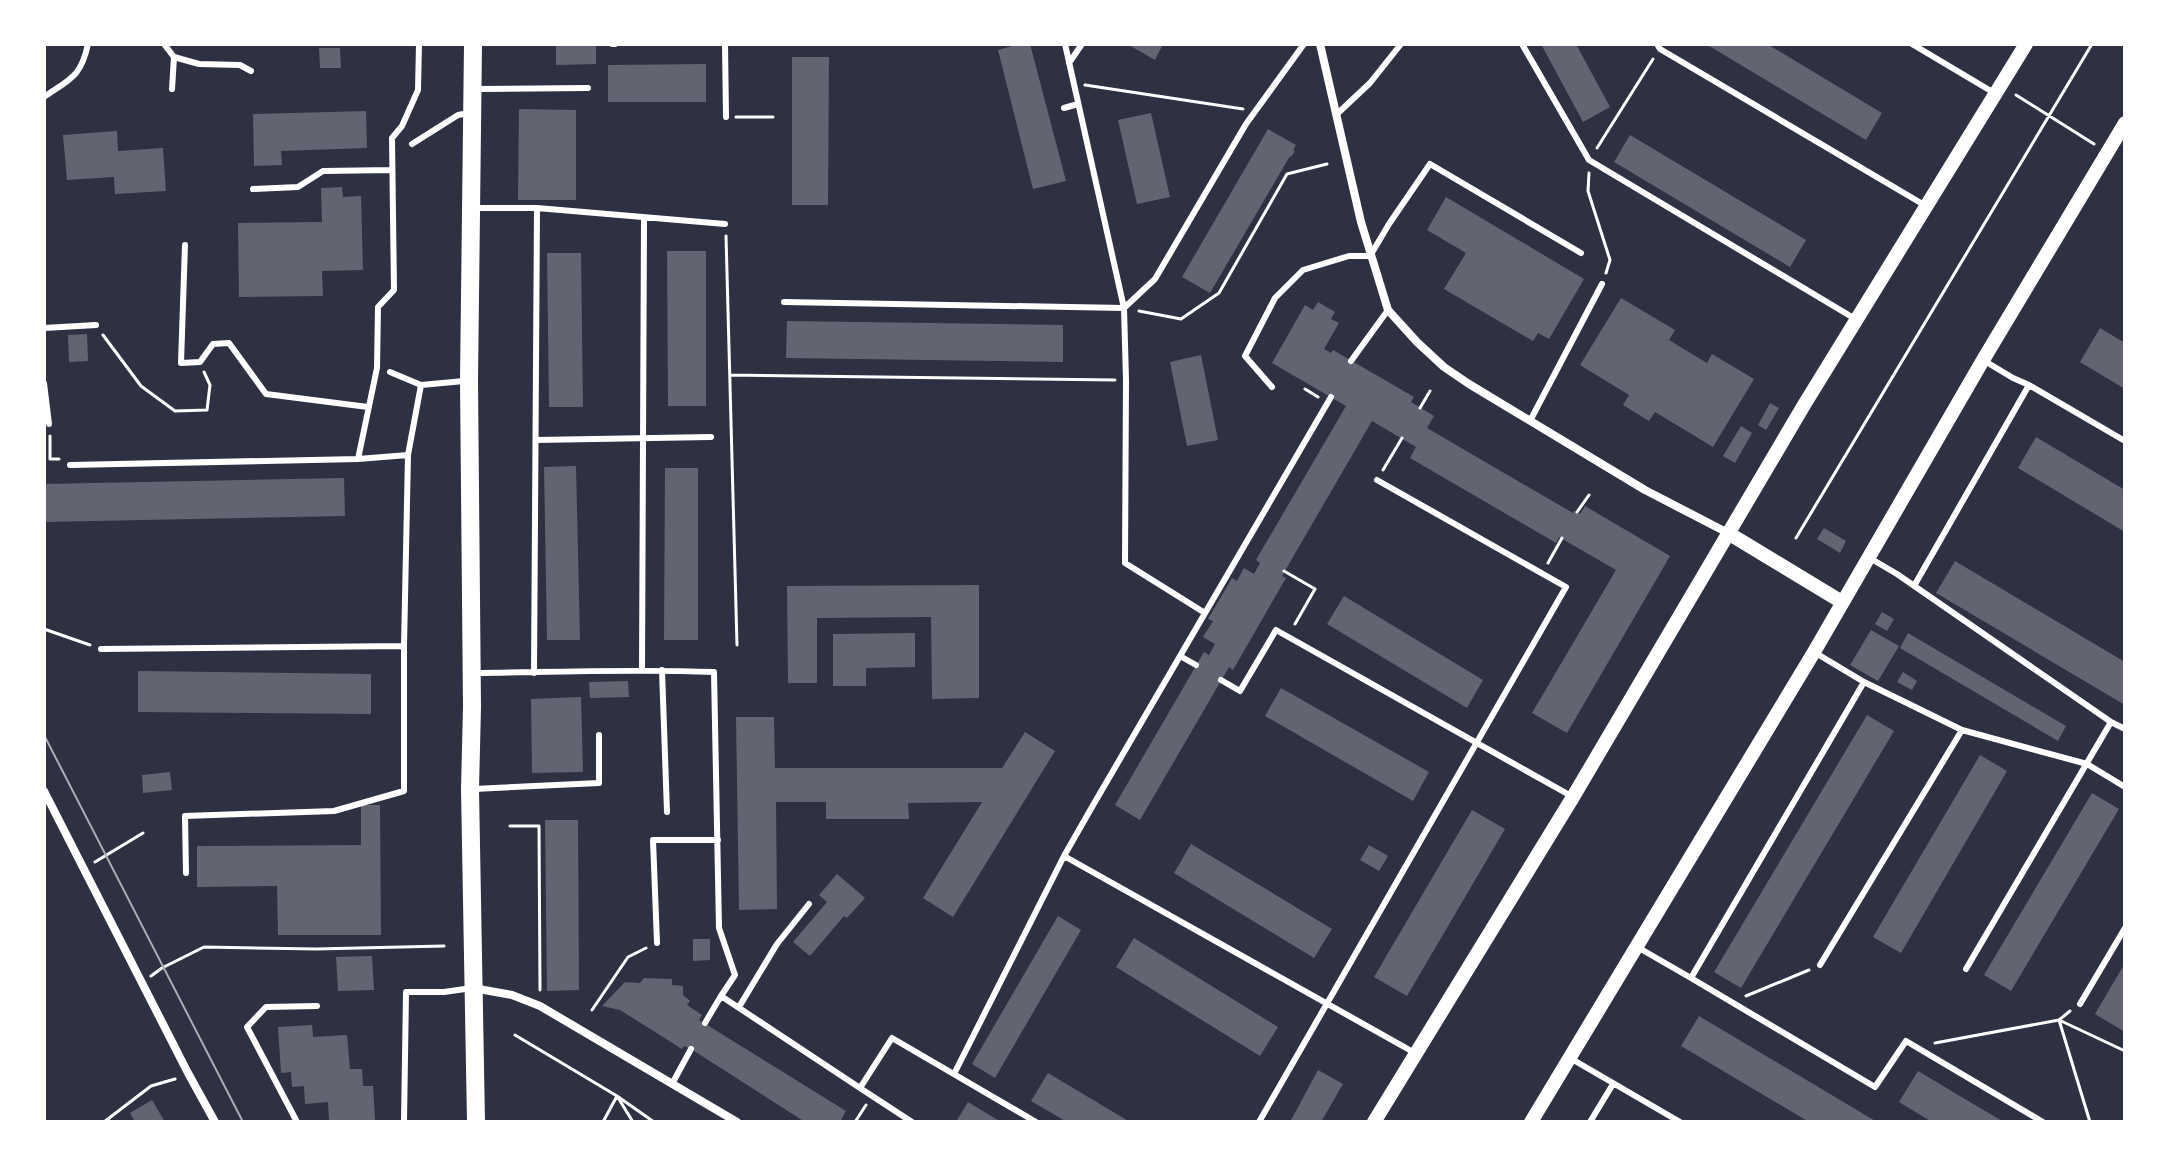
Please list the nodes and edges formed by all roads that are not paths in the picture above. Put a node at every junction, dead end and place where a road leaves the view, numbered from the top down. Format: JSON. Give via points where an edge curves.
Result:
{"nodes":[{"id":1,"x":88,"y":44,"type":"edge"},
{"id":2,"x":164,"y":44,"type":"edge"},
{"id":3,"x":419,"y":44,"type":"edge"},
{"id":4,"x":473,"y":44,"type":"edge"},
{"id":5,"x":725,"y":44,"type":"edge"},
{"id":6,"x":1065,"y":44,"type":"edge"},
{"id":7,"x":1082,"y":44,"type":"edge"},
{"id":8,"x":1304,"y":44,"type":"edge"},
{"id":9,"x":1320,"y":44,"type":"edge"},
{"id":10,"x":1401,"y":44,"type":"edge"},
{"id":11,"x":1522,"y":44,"type":"edge"},
{"id":12,"x":1912,"y":44,"type":"edge"},
{"id":13,"x":2026,"y":44,"type":"edge"},
{"id":14,"x":1658,"y":46,"type":"edge"},
{"id":15,"x":174,"y":57,"type":"junction"},
{"id":16,"x":1069,"y":63,"type":"junction"},
{"id":17,"x":251,"y":71,"type":"dead end"},
{"id":18,"x":588,"y":88,"type":"dead end"},
{"id":19,"x":172,"y":89,"type":"dead end"},
{"id":20,"x":472,"y":89,"type":"junction"},
{"id":21,"x":1998,"y":90,"type":"junction"},
{"id":22,"x":44,"y":97,"type":"edge"},
{"id":23,"x":1078,"y":104,"type":"junction"},
{"id":24,"x":1064,"y":108,"type":"dead end"},
{"id":25,"x":473,"y":113,"type":"junction"},
{"id":26,"x":1337,"y":114,"type":"junction"},
{"id":27,"x":726,"y":117,"type":"road end"},
{"id":28,"x":2125,"y":123,"type":"edge"},
{"id":29,"x":412,"y":144,"type":"dead end"},
{"id":30,"x":2116,"y":146,"type":"edge"},
{"id":31,"x":392,"y":170,"type":"junction"},
{"id":32,"x":253,"y":189,"type":"dead end"},
{"id":33,"x":1926,"y":206,"type":"junction"},
{"id":34,"x":471,"y":208,"type":"junction"},
{"id":35,"x":537,"y":208,"type":"junction"},
{"id":36,"x":644,"y":219,"type":"junction"},
{"id":37,"x":725,"y":224,"type":"road end"},
{"id":38,"x":185,"y":245,"type":"dead end"},
{"id":39,"x":1581,"y":253,"type":"dead end"},
{"id":40,"x":1370,"y":256,"type":"junction"},
{"id":41,"x":1602,"y":284,"type":"road end"},
{"id":42,"x":784,"y":302,"type":"dead end"},
{"id":43,"x":1124,"y":308,"type":"junction"},
{"id":44,"x":1388,"y":310,"type":"junction"},
{"id":45,"x":1857,"y":320,"type":"junction"},
{"id":46,"x":96,"y":325,"type":"road end"},
{"id":47,"x":44,"y":328,"type":"edge"},
{"id":48,"x":1983,"y":360,"type":"junction"},
{"id":49,"x":1351,"y":361,"type":"dead end"},
{"id":50,"x":390,"y":372,"type":"dead end"},
{"id":51,"x":469,"y":381,"type":"junction"},
{"id":52,"x":44,"y":383,"type":"edge"},
{"id":53,"x":421,"y":385,"type":"junction"},
{"id":54,"x":2029,"y":385,"type":"junction"},
{"id":55,"x":1272,"y":387,"type":"dead end"},
{"id":56,"x":1331,"y":397,"type":"dead end"},
{"id":57,"x":368,"y":407,"type":"junction"},
{"id":58,"x":1531,"y":419,"type":"junction"},
{"id":59,"x":49,"y":424,"type":"road end"},
{"id":60,"x":711,"y":437,"type":"dead end"},
{"id":61,"x":643,"y":438,"type":"junction"},
{"id":62,"x":536,"y":440,"type":"junction"},
{"id":63,"x":2125,"y":441,"type":"edge"},
{"id":64,"x":408,"y":455,"type":"junction"},
{"id":65,"x":358,"y":459,"type":"junction"},
{"id":66,"x":70,"y":465,"type":"dead end"},
{"id":67,"x":1377,"y":480,"type":"road end"},
{"id":68,"x":1728,"y":533,"type":"junction"},
{"id":69,"x":1868,"y":557,"type":"junction"},
{"id":70,"x":1914,"y":586,"type":"junction"},
{"id":71,"x":1842,"y":602,"type":"junction"},
{"id":72,"x":1205,"y":613,"type":"junction"},
{"id":73,"x":404,"y":646,"type":"junction"},
{"id":74,"x":101,"y":649,"type":"road end"},
{"id":75,"x":1814,"y":652,"type":"junction"},
{"id":76,"x":1180,"y":656,"type":"junction"},
{"id":77,"x":1196,"y":665,"type":"dead end"},
{"id":78,"x":642,"y":670,"type":"junction"},
{"id":79,"x":662,"y":670,"type":"junction"},
{"id":80,"x":471,"y":673,"type":"junction"},
{"id":81,"x":534,"y":673,"type":"junction"},
{"id":82,"x":1221,"y":680,"type":"dead end"},
{"id":83,"x":1864,"y":682,"type":"junction"},
{"id":84,"x":2111,"y":722,"type":"junction"},
{"id":85,"x":2125,"y":729,"type":"edge"},
{"id":86,"x":1962,"y":730,"type":"junction"},
{"id":87,"x":599,"y":735,"type":"dead end"},
{"id":88,"x":1477,"y":742,"type":"junction"},
{"id":89,"x":2087,"y":764,"type":"junction"},
{"id":90,"x":2125,"y":787,"type":"edge"},
{"id":91,"x":470,"y":789,"type":"junction"},
{"id":92,"x":44,"y":791,"type":"edge"},
{"id":93,"x":1573,"y":797,"type":"junction"},
{"id":94,"x":667,"y":812,"type":"dead end"},
{"id":95,"x":718,"y":840,"type":"junction"},
{"id":96,"x":1064,"y":856,"type":"junction"},
{"id":97,"x":186,"y":873,"type":"dead end"},
{"id":98,"x":809,"y":904,"type":"dead end"},
{"id":99,"x":2125,"y":928,"type":"edge"},
{"id":100,"x":657,"y":943,"type":"road end"},
{"id":101,"x":1636,"y":946,"type":"junction"},
{"id":102,"x":1820,"y":965,"type":"road end"},
{"id":103,"x":1966,"y":969,"type":"dead end"},
{"id":104,"x":1691,"y":978,"type":"junction"},
{"id":105,"x":473,"y":988,"type":"junction"},
{"id":106,"x":721,"y":996,"type":"junction"},
{"id":107,"x":1327,"y":1003,"type":"junction"},
{"id":108,"x":2080,"y":1004,"type":"road end"},
{"id":109,"x":317,"y":1006,"type":"dead end"},
{"id":110,"x":739,"y":1007,"type":"junction"},
{"id":111,"x":705,"y":1023,"type":"dead end"},
{"id":112,"x":691,"y":1049,"type":"dead end"},
{"id":113,"x":1415,"y":1053,"type":"junction"},
{"id":114,"x":1570,"y":1058,"type":"junction"},
{"id":115,"x":954,"y":1074,"type":"junction"},
{"id":116,"x":672,"y":1084,"type":"junction"},
{"id":117,"x":1613,"y":1084,"type":"junction"},
{"id":118,"x":860,"y":1088,"type":"junction"},
{"id":119,"x":215,"y":1122,"type":"edge"},
{"id":120,"x":297,"y":1122,"type":"edge"},
{"id":121,"x":404,"y":1122,"type":"edge"},
{"id":122,"x":476,"y":1122,"type":"edge"},
{"id":123,"x":737,"y":1122,"type":"edge"},
{"id":124,"x":912,"y":1122,"type":"edge"},
{"id":125,"x":1036,"y":1122,"type":"edge"},
{"id":126,"x":1259,"y":1122,"type":"edge"},
{"id":127,"x":1374,"y":1122,"type":"edge"},
{"id":128,"x":1531,"y":1122,"type":"edge"},
{"id":129,"x":1590,"y":1122,"type":"edge"},
{"id":130,"x":1680,"y":1122,"type":"edge"},
{"id":131,"x":2043,"y":1122,"type":"edge"}],
"edges":[{"from":1,"to":22,"type":"lane","via":[[76,76]]},
{"from":2,"to":15,"type":"lane"},
{"from":3,"to":31,"type":"lane","via":[[418,90],[392,138]]},
{"from":4,"to":20,"type":"main road"},
{"from":5,"to":27,"type":"lane"},
{"from":6,"to":16,"type":"lane"},
{"from":7,"to":16,"type":"lane"},
{"from":8,"to":43,"type":"lane","via":[[1255,111],[1155,279]]},
{"from":9,"to":26,"type":"street"},
{"from":10,"to":26,"type":"lane"},
{"from":11,"to":45,"type":"lane","via":[[1589,160]]},
{"from":12,"to":21,"type":"lane"},
{"from":13,"to":21,"type":"street"},
{"from":14,"to":33,"type":"lane"},
{"from":15,"to":17,"type":"lane"},
{"from":15,"to":19,"type":"lane"},
{"from":16,"to":23,"type":"lane"},
{"from":18,"to":20,"type":"lane"},
{"from":20,"to":25,"type":"main road"},
{"from":21,"to":33,"type":"street"},
{"from":23,"to":24,"type":"lane"},
{"from":23,"to":43,"type":"lane"},
{"from":25,"to":29,"type":"lane","via":[[458,115]]},
{"from":25,"to":34,"type":"main road"},
{"from":26,"to":40,"type":"street"},
{"from":28,"to":30,"type":"street"},
{"from":30,"to":48,"type":"street"},
{"from":31,"to":32,"type":"lane","via":[[323,171],[298,187]]},
{"from":31,"to":57,"type":"lane","via":[[394,290],[378,307],[377,368]]},
{"from":33,"to":45,"type":"street"},
{"from":34,"to":35,"type":"lane"},
{"from":34,"to":51,"type":"main road"},
{"from":35,"to":36,"type":"lane"},
{"from":35,"to":62,"type":"lane"},
{"from":36,"to":37,"type":"lane"},
{"from":36,"to":61,"type":"lane"},
{"from":38,"to":57,"type":"lane","via":[[181,363],[200,362],[213,344],[229,343],[266,394]]},
{"from":39,"to":40,"type":"lane","via":[[1430,164]]},
{"from":40,"to":44,"type":"street"},
{"from":40,"to":55,"type":"lane","via":[[1349,256],[1303,270],[1275,298],[1245,356]]},
{"from":41,"to":58,"type":"lane"},
{"from":42,"to":43,"type":"lane"},
{"from":43,"to":72,"type":"lane","via":[[1125,563]]},
{"from":44,"to":49,"type":"lane"},
{"from":44,"to":58,"type":"street","via":[[1444,367]]},
{"from":45,"to":68,"type":"street"},
{"from":46,"to":47,"type":"lane"},
{"from":48,"to":54,"type":"lane"},
{"from":48,"to":69,"type":"street"},
{"from":50,"to":53,"type":"lane"},
{"from":51,"to":53,"type":"lane"},
{"from":51,"to":80,"type":"main road"},
{"from":52,"to":59,"type":"lane"},
{"from":53,"to":64,"type":"lane"},
{"from":54,"to":63,"type":"lane"},
{"from":54,"to":70,"type":"lane"},
{"from":56,"to":72,"type":"lane"},
{"from":57,"to":65,"type":"lane"},
{"from":58,"to":68,"type":"street","via":[[1645,490]]},
{"from":60,"to":61,"type":"lane"},
{"from":61,"to":62,"type":"lane"},
{"from":61,"to":78,"type":"lane"},
{"from":62,"to":81,"type":"lane"},
{"from":64,"to":65,"type":"lane"},
{"from":64,"to":73,"type":"lane"},
{"from":65,"to":66,"type":"lane"},
{"from":67,"to":88,"type":"lane","via":[[1566,587]]},
{"from":68,"to":71,"type":"street"},
{"from":68,"to":93,"type":"street"},
{"from":69,"to":70,"type":"lane"},
{"from":69,"to":71,"type":"street"},
{"from":70,"to":84,"type":"lane"},
{"from":71,"to":75,"type":"street"},
{"from":72,"to":76,"type":"lane"},
{"from":73,"to":74,"type":"lane"},
{"from":73,"to":97,"type":"lane","via":[[404,791],[334,811],[185,816]]},
{"from":75,"to":83,"type":"lane"},
{"from":75,"to":101,"type":"street"},
{"from":76,"to":77,"type":"lane"},
{"from":76,"to":96,"type":"lane"},
{"from":78,"to":79,"type":"lane"},
{"from":78,"to":81,"type":"lane"},
{"from":79,"to":94,"type":"lane"},
{"from":79,"to":95,"type":"lane","via":[[714,672]]},
{"from":80,"to":81,"type":"lane"},
{"from":80,"to":91,"type":"main road"},
{"from":82,"to":88,"type":"lane","via":[[1240,691],[1276,630]]},
{"from":83,"to":86,"type":"lane"},
{"from":83,"to":104,"type":"lane"},
{"from":84,"to":85,"type":"lane"},
{"from":84,"to":89,"type":"lane"},
{"from":86,"to":89,"type":"lane"},
{"from":86,"to":102,"type":"lane"},
{"from":87,"to":91,"type":"lane","via":[[599,783]]},
{"from":88,"to":93,"type":"lane"},
{"from":88,"to":107,"type":"lane"},
{"from":89,"to":90,"type":"lane"},
{"from":89,"to":103,"type":"lane"},
{"from":91,"to":105,"type":"main road"},
{"from":92,"to":119,"type":"street"},
{"from":93,"to":113,"type":"street"},
{"from":95,"to":100,"type":"lane","via":[[653,840]]},
{"from":95,"to":106,"type":"lane","via":[[719,928],[735,975]]},
{"from":96,"to":107,"type":"lane"},
{"from":96,"to":115,"type":"lane"},
{"from":98,"to":110,"type":"lane"},
{"from":99,"to":108,"type":"lane"},
{"from":101,"to":104,"type":"lane"},
{"from":101,"to":114,"type":"street"},
{"from":104,"to":131,"type":"lane","via":[[1875,1087],[1906,1041]]},
{"from":105,"to":116,"type":"street","via":[[540,1006]]},
{"from":105,"to":121,"type":"lane","via":[[406,992]]},
{"from":105,"to":122,"type":"main road"},
{"from":106,"to":110,"type":"lane"},
{"from":106,"to":111,"type":"lane"},
{"from":107,"to":113,"type":"lane"},
{"from":107,"to":126,"type":"lane"},
{"from":109,"to":120,"type":"lane","via":[[266,1007],[247,1027]]},
{"from":110,"to":118,"type":"lane"},
{"from":112,"to":116,"type":"lane"},
{"from":113,"to":127,"type":"street"},
{"from":114,"to":117,"type":"lane"},
{"from":114,"to":128,"type":"street"},
{"from":115,"to":118,"type":"lane","via":[[892,1038]]},
{"from":115,"to":125,"type":"lane"},
{"from":116,"to":123,"type":"street"},
{"from":117,"to":129,"type":"lane"},
{"from":117,"to":130,"type":"lane"},
{"from":118,"to":124,"type":"lane"}]}
